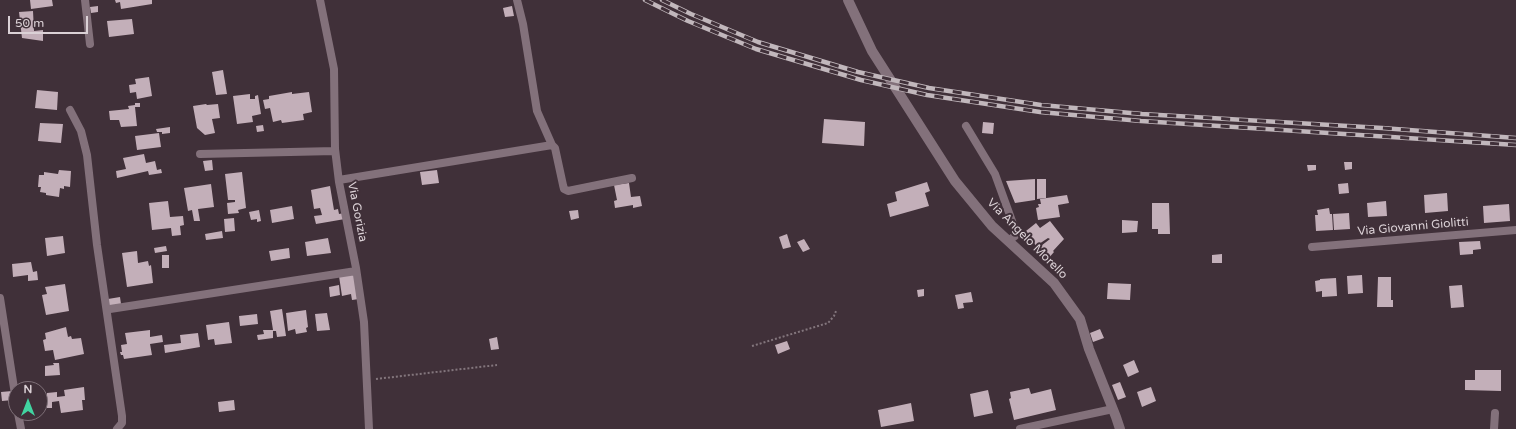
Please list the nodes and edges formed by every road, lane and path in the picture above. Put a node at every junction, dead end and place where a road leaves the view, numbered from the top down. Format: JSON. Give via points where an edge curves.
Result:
{"nodes":[{"id":1,"x":85,"y":0,"type":"edge"},
{"id":2,"x":320,"y":0,"type":"edge"},
{"id":3,"x":517,"y":0,"type":"edge"},
{"id":4,"x":848,"y":0,"type":"edge"},
{"id":5,"x":90,"y":44,"type":"dead end"},
{"id":6,"x":70,"y":110,"type":"dead end"},
{"id":7,"x":966,"y":126,"type":"dead end"},
{"id":8,"x":552,"y":145,"type":"junction"},
{"id":9,"x":335,"y":151,"type":"junction"},
{"id":10,"x":200,"y":154,"type":"dead end"},
{"id":11,"x":632,"y":178,"type":"dead end"},
{"id":12,"x":339,"y":180,"type":"junction"},
{"id":13,"x":1516,"y":230,"type":"edge"},
{"id":14,"x":1008,"y":241,"type":"junction"},
{"id":15,"x":1312,"y":247,"type":"dead end"},
{"id":16,"x":356,"y":271,"type":"junction"},
{"id":17,"x":0,"y":298,"type":"edge"},
{"id":18,"x":110,"y":309,"type":"dead end"},
{"id":19,"x":836,"y":311,"type":"dead end"},
{"id":20,"x":752,"y":346,"type":"dead end"},
{"id":21,"x":497,"y":366,"type":"dead end"},
{"id":22,"x":366,"y":379,"type":"junction"},
{"id":23,"x":13,"y":381,"type":"edge"},
{"id":24,"x":1113,"y":409,"type":"junction"},
{"id":25,"x":1495,"y":414,"type":"dead end"},
{"id":26,"x":117,"y":429,"type":"edge"},
{"id":27,"x":370,"y":429,"type":"edge"},
{"id":28,"x":1020,"y":429,"type":"edge"},
{"id":29,"x":1120,"y":429,"type":"edge"},
{"id":30,"x":1494,"y":429,"type":"edge"}],
"edges":[{"from":1,"to":5,"type":"street"},
{"from":2,"to":9,"type":"street","name":"Via Gorizia","via":[[334,69]]},
{"from":3,"to":8,"type":"street","via":[[537,111]]},
{"from":4,"to":14,"type":"street","name":"Via Angelo Morello","via":[[872,51],[955,181],[992,226]]},
{"from":6,"to":26,"type":"street","via":[[81,131],[87,155],[97,245],[122,416],[122,423]]},
{"from":7,"to":14,"type":"street","via":[[996,174],[1016,232],[1016,236]]},
{"from":8,"to":11,"type":"street","via":[[562,184],[568,191]]},
{"from":8,"to":12,"type":"street"},
{"from":9,"to":10,"type":"street"},
{"from":9,"to":12,"type":"street","name":"Via Gorizia"},
{"from":12,"to":16,"type":"street","name":"Via Gorizia"},
{"from":13,"to":15,"type":"street","name":"Via Giovanni Giolitti"},
{"from":14,"to":24,"type":"street","name":"Via Angelo Morello","via":[[1054,283],[1080,319]]},
{"from":16,"to":18,"type":"street"},
{"from":16,"to":22,"type":"street","name":"Via Gorizia","via":[[364,322]]},
{"from":17,"to":23,"type":"street"},
{"from":19,"to":20,"type":"path","via":[[828,323]]},
{"from":21,"to":22,"type":"path"},
{"from":22,"to":27,"type":"street","name":"Via Gorizia"},
{"from":24,"to":28,"type":"street"},
{"from":24,"to":29,"type":"street","name":"Via Angelo Morello"},
{"from":25,"to":30,"type":"street"}]}
